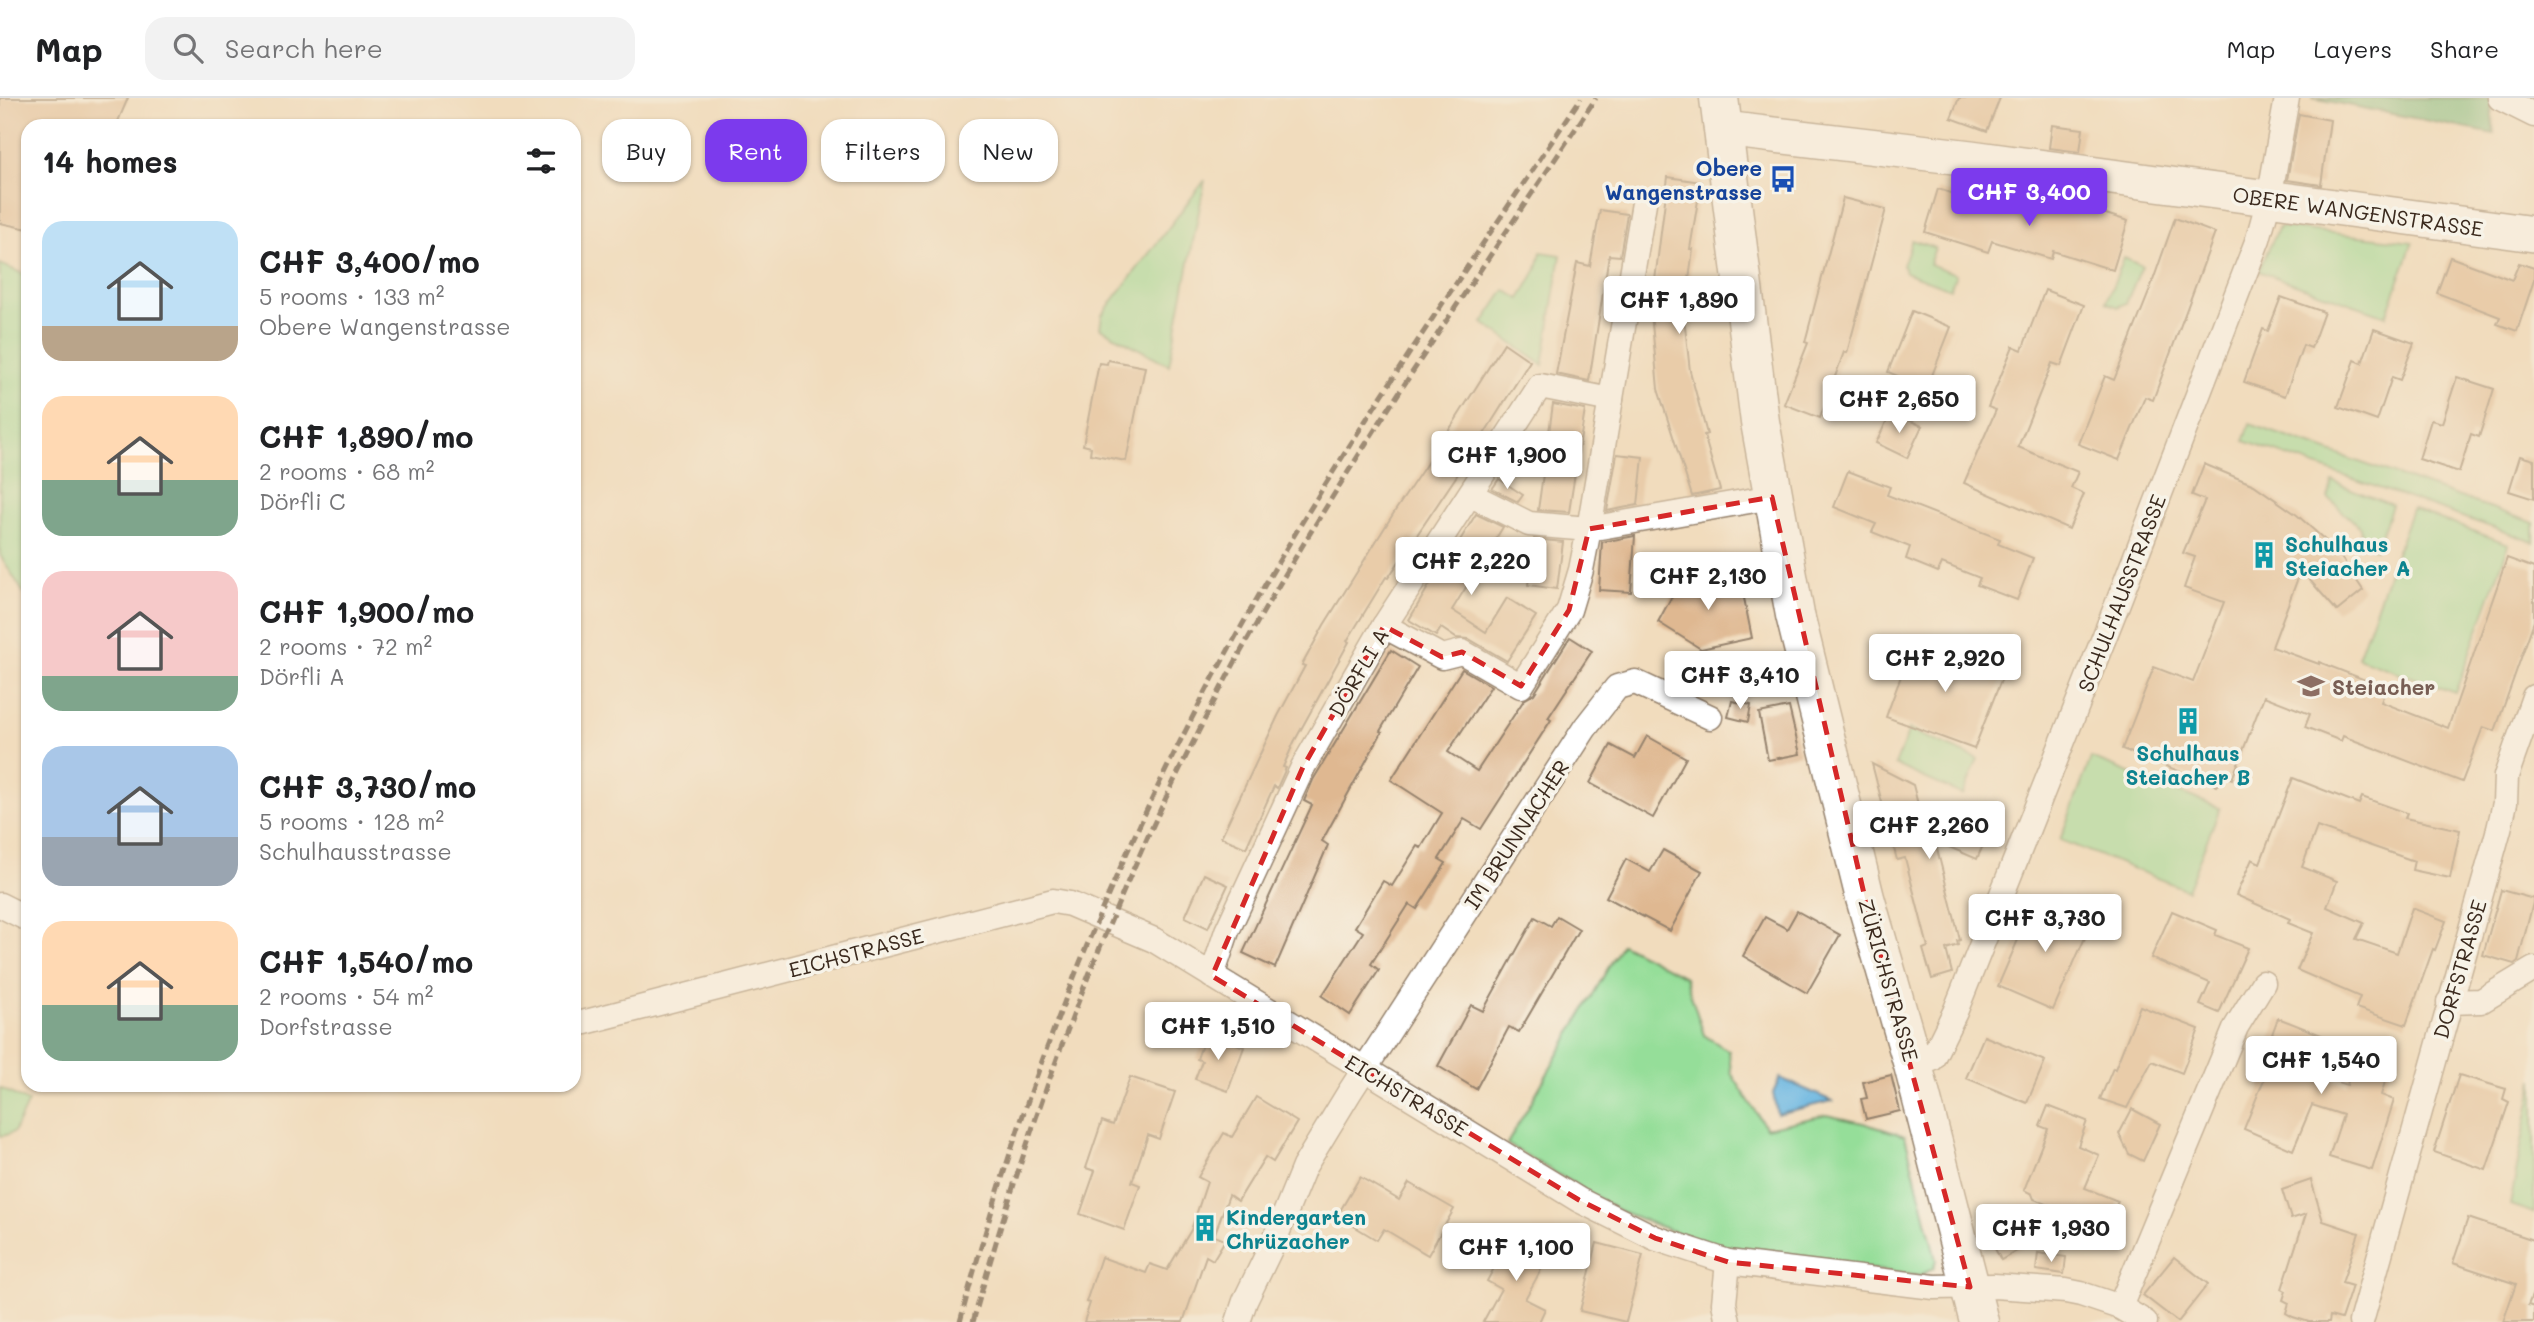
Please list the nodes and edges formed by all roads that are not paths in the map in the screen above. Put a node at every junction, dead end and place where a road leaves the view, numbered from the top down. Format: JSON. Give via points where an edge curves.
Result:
{"nodes":[{"id":1,"x":2287,"y":98,"type":"edge"},
{"id":2,"x":2500,"y":98,"type":"edge"},
{"id":3,"x":1722,"y":114,"type":"edge"},
{"id":4,"x":2534,"y":115,"type":"edge"},
{"id":5,"x":2269,"y":199,"type":"junction"},
{"id":6,"x":1644,"y":203,"type":"dead end"},
{"id":7,"x":2534,"y":234,"type":"edge"},
{"id":8,"x":1611,"y":400,"type":"junction"},
{"id":9,"x":1471,"y":495,"type":"junction"},
{"id":10,"x":1772,"y":497,"type":"junction"},
{"id":11,"x":1589,"y":529,"type":"junction"},
{"id":12,"x":1384,"y":626,"type":"junction"},
{"id":13,"x":2534,"y":697,"type":"edge"},
{"id":14,"x":1710,"y":717,"type":"dead end"},
{"id":15,"x":0,"y":905,"type":"edge"},
{"id":16,"x":21,"y":916,"type":"edge"},
{"id":17,"x":2534,"y":969,"type":"edge"},
{"id":18,"x":1212,"y":976,"type":"junction"},
{"id":19,"x":2263,"y":983,"type":"dead end"},
{"id":20,"x":2449,"y":1002,"type":"junction"},
{"id":21,"x":581,"y":1023,"type":"edge"},
{"id":22,"x":1913,"y":1065,"type":"junction"},
{"id":23,"x":1365,"y":1069,"type":"junction"},
{"id":24,"x":1728,"y":1262,"type":"junction"},
{"id":25,"x":1975,"y":1304,"type":"edge"},
{"id":26,"x":2120,"y":1307,"type":"junction"},
{"id":27,"x":1237,"y":1322,"type":"edge"},
{"id":28,"x":1728,"y":1322,"type":"edge"},
{"id":29,"x":2145,"y":1322,"type":"edge"},
{"id":30,"x":2361,"y":1322,"type":"edge"}],
"edges":[{"from":1,"to":5,"type":"street","name":"SCHULHAUSSTRASSE"},
{"from":2,"to":4,"type":"street"},
{"from":3,"to":5,"type":"street","name":"OBERE WANGENSTRASSE","via":[[1970,158]]},
{"from":3,"to":10,"type":"main road","name":"ZÜRICHSTRASSE"},
{"from":5,"to":7,"type":"street","name":"OBERE WANGENSTRASSE"},
{"from":5,"to":22,"type":"street","name":"SCHULHAUSSTRASSE","via":[[2258,239],[2163,486],[1955,1012],[1932,1059]]},
{"from":6,"to":8,"type":"street"},
{"from":8,"to":9,"type":"street","name":"DÖRFLI A","via":[[1539,386]]},
{"from":8,"to":11,"type":"street"},
{"from":9,"to":11,"type":"street","via":[[1529,524]]},
{"from":9,"to":12,"type":"street","name":"DÖRFLI A"},
{"from":10,"to":11,"type":"street"},
{"from":10,"to":22,"type":"main road","name":"ZÜRICHSTRASSE","via":[[1795,615],[1865,898]]},
{"from":11,"to":12,"type":"street","via":[[1569,610],[1521,686],[1462,652],[1442,657]]},
{"from":12,"to":18,"type":"street","name":"DÖRFLI A","via":[[1303,767],[1227,931]]},
{"from":13,"to":20,"type":"street","name":"DORFSTRASSE","via":[[2506,776],[2499,829]]},
{"from":14,"to":23,"type":"street","name":"IM BRUNNACHER","via":[[1635,682],[1617,687],[1585,728]]},
{"from":15,"to":16,"type":"street"},
{"from":17,"to":20,"type":"street","via":[[2481,1001]]},
{"from":18,"to":21,"type":"street","name":"EICHSTRASSE","via":[[1154,940],[1053,901]]},
{"from":18,"to":23,"type":"street","name":"EICHSTRASSE"},
{"from":19,"to":26,"type":"street","via":[[2236,1027]]},
{"from":20,"to":30,"type":"street","name":"DORFSTRASSE"},
{"from":22,"to":25,"type":"main road","name":"ZÜRICHSTRASSE"},
{"from":23,"to":24,"type":"street","name":"EICHSTRASSE","via":[[1606,1215]]},
{"from":23,"to":27,"type":"street","name":"IM BRUNNACHER","via":[[1304,1167]]},
{"from":24,"to":25,"type":"street","name":"EICHSTRASSE","via":[[1934,1286]]},
{"from":24,"to":28,"type":"street","via":[[1724,1303]]},
{"from":25,"to":26,"type":"street","name":"EICHSTRASSE","via":[[2029,1287],[2081,1294]]},
{"from":26,"to":29,"type":"street","name":"EICHSTRASSE"}]}
